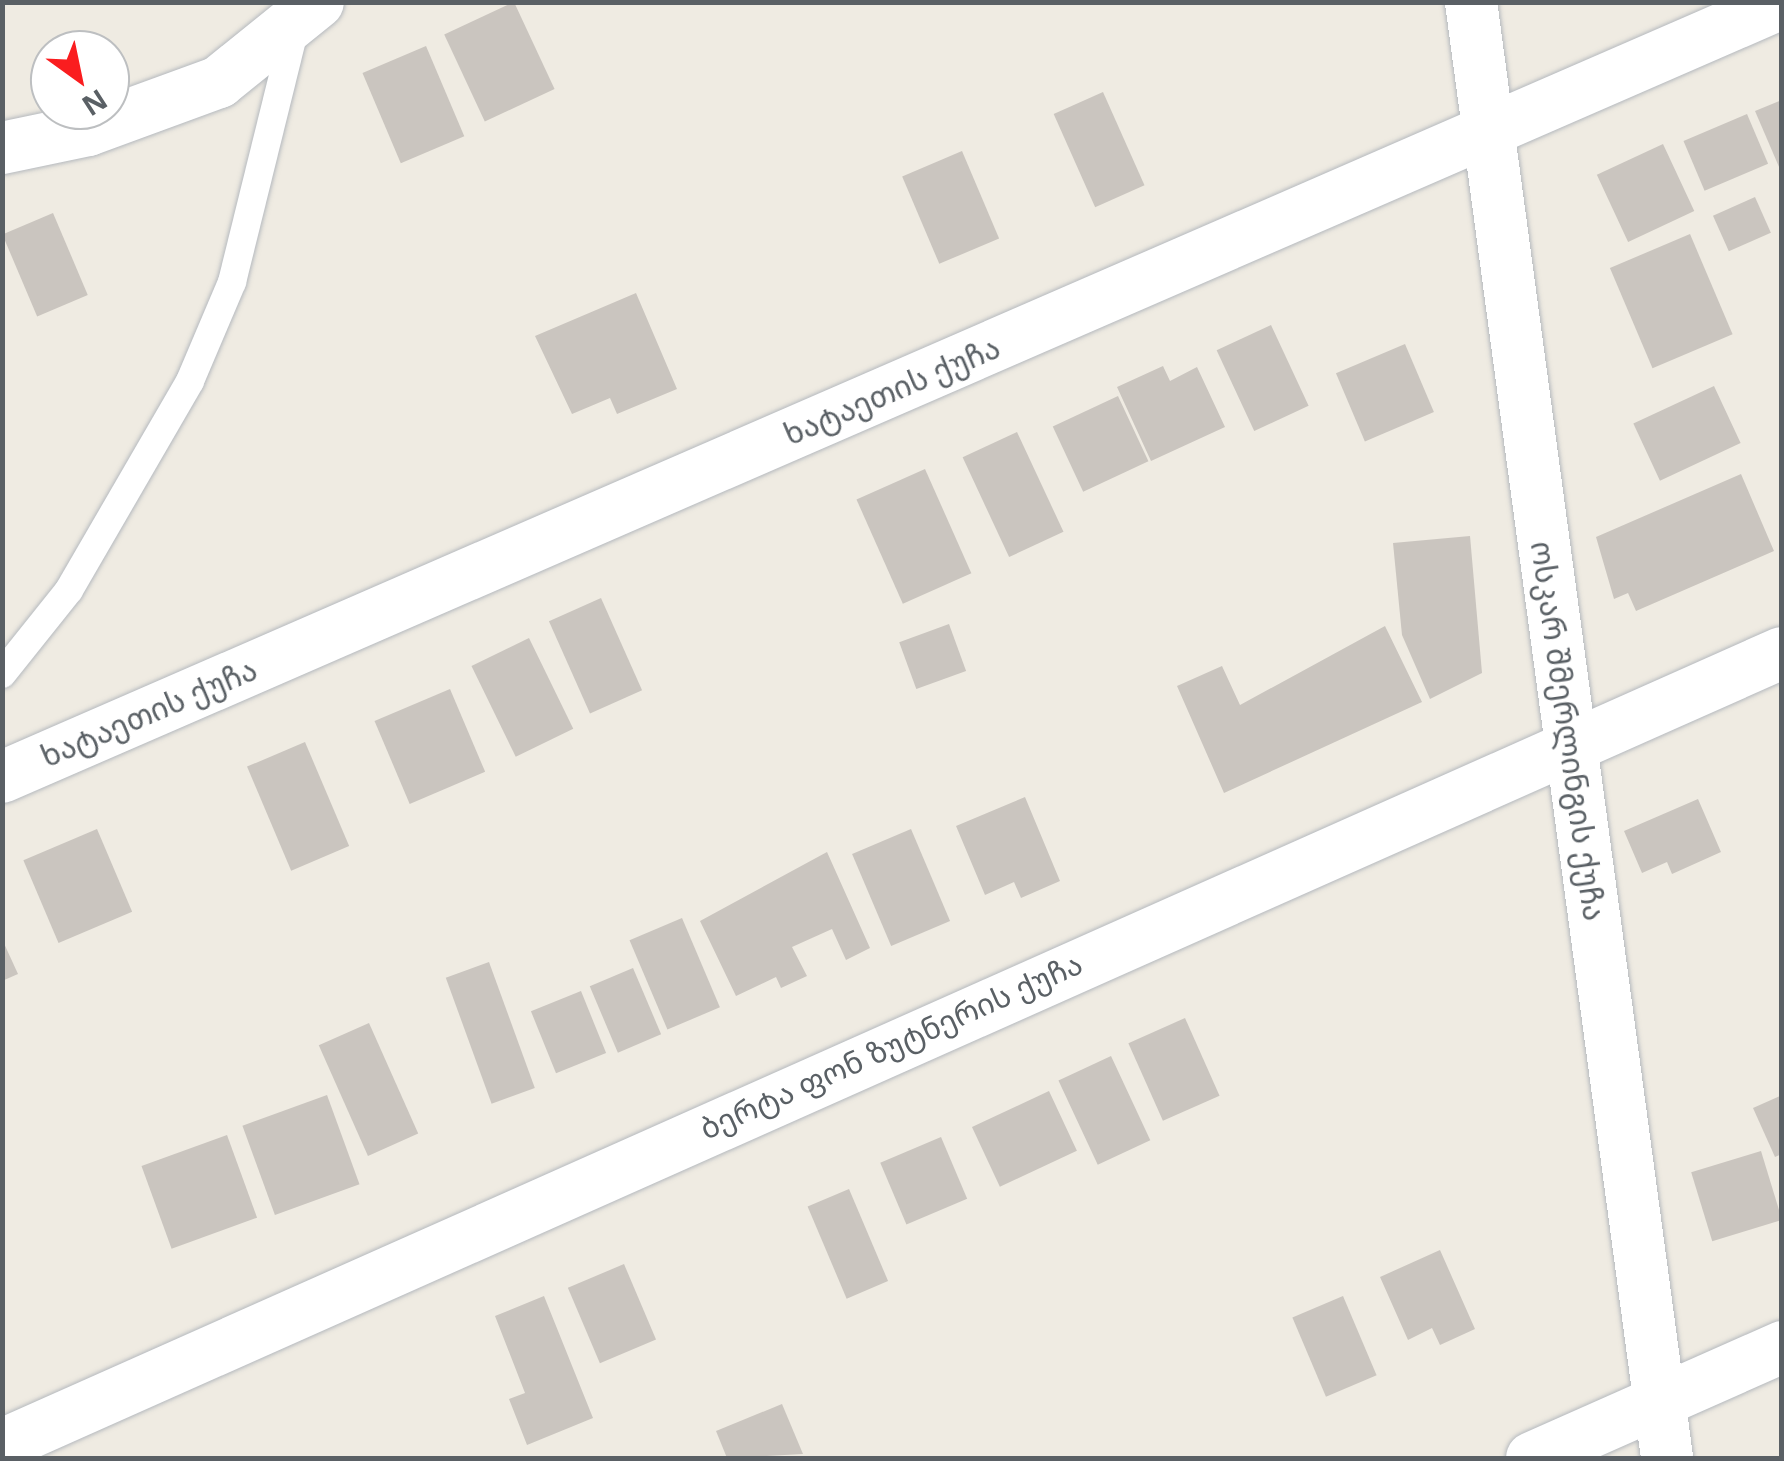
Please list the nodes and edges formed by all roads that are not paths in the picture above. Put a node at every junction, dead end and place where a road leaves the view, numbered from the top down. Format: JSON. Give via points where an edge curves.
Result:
{"nodes":[{"id":1,"x":1472,"y":2,"type":"edge"},
{"id":2,"x":1782,"y":3,"type":"edge"},
{"id":3,"x":307,"y":6,"type":"edge"},
{"id":4,"x":1489,"y":131,"type":"junction"},
{"id":5,"x":2,"y":148,"type":"edge"},
{"id":6,"x":1782,"y":653,"type":"edge"},
{"id":7,"x":2,"y":674,"type":"edge"},
{"id":8,"x":1569,"y":744,"type":"junction"},
{"id":9,"x":2,"y":777,"type":"edge"},
{"id":10,"x":1782,"y":1346,"type":"edge"},
{"id":11,"x":1658,"y":1405,"type":"junction"},
{"id":12,"x":2,"y":1445,"type":"edge"},
{"id":13,"x":1532,"y":1458,"type":"edge"},
{"id":14,"x":1667,"y":1458,"type":"edge"}],
"edges":[{"from":1,"to":4,"type":"street","name":"ოსკარ შმერლინგის ქუჩა"},
{"from":2,"to":4,"type":"street","name":"ხატაეთის ქუჩა"},
{"from":3,"to":5,"type":"street","via":[[220,82],[88,130]]},
{"from":3,"to":7,"type":"lane","via":[[232,282],[190,381],[69,590]]},
{"from":4,"to":8,"type":"street","name":"ოსკარ შმერლინგის ქუჩა"},
{"from":4,"to":9,"type":"street","name":"ხატაეთის ქუჩა"},
{"from":6,"to":8,"type":"street","name":"ბერტა ფონ ზუტნერის ქუჩა"},
{"from":8,"to":11,"type":"street","name":"ოსკარ შმერლინგის ქუჩა"},
{"from":8,"to":12,"type":"street","name":"ბერტა ფონ ზუტნერის ქუჩა"},
{"from":10,"to":11,"type":"street"},
{"from":11,"to":13,"type":"street"},
{"from":11,"to":14,"type":"street","name":"ოსკარ შმერლინგის ქუჩა"}]}
